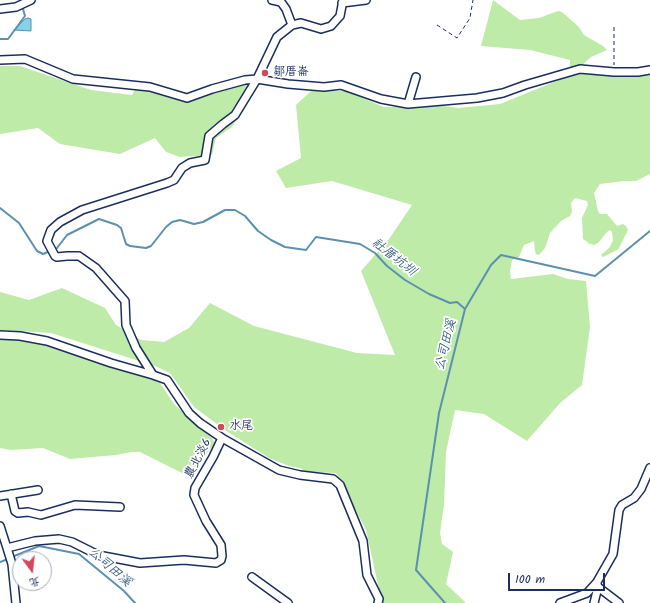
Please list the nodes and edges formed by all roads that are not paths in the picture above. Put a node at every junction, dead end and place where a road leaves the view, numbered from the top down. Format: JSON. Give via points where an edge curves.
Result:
{"nodes":[{"id":1,"x":31,"y":0,"type":"edge"},
{"id":2,"x":272,"y":0,"type":"edge"},
{"id":3,"x":366,"y":0,"type":"edge"},
{"id":4,"x":343,"y":2,"type":"edge"},
{"id":5,"x":0,"y":9,"type":"edge"},
{"id":6,"x":292,"y":25,"type":"junction"},
{"id":7,"x":0,"y":60,"type":"edge"},
{"id":8,"x":650,"y":70,"type":"edge"},
{"id":9,"x":416,"y":77,"type":"dead end"},
{"id":10,"x":257,"y":79,"type":"junction"},
{"id":11,"x":408,"y":104,"type":"junction"},
{"id":12,"x":0,"y":335,"type":"edge"},
{"id":13,"x":153,"y":374,"type":"junction"},
{"id":14,"x":222,"y":438,"type":"junction"},
{"id":15,"x":650,"y":468,"type":"edge"},
{"id":16,"x":38,"y":490,"type":"dead end"},
{"id":17,"x":11,"y":494,"type":"junction"},
{"id":18,"x":0,"y":496,"type":"edge"},
{"id":19,"x":120,"y":506,"type":"dead end"},
{"id":20,"x":0,"y":526,"type":"edge"},
{"id":21,"x":8,"y":551,"type":"junction"},
{"id":22,"x":252,"y":577,"type":"dead end"},
{"id":23,"x":598,"y":584,"type":"junction"},
{"id":24,"x":16,"y":603,"type":"edge"},
{"id":25,"x":288,"y":603,"type":"edge"},
{"id":26,"x":378,"y":603,"type":"edge"},
{"id":27,"x":560,"y":603,"type":"edge"},
{"id":28,"x":594,"y":603,"type":"edge"},
{"id":29,"x":618,"y":603,"type":"edge"}],
"edges":[{"from":1,"to":5,"type":"street","via":[[16,7]]},
{"from":2,"to":6,"type":"street","via":[[281,2]]},
{"from":3,"to":4,"type":"street"},
{"from":4,"to":6,"type":"street","via":[[340,16],[331,26],[322,29],[300,23]]},
{"from":6,"to":10,"type":"street","via":[[277,37]]},
{"from":7,"to":10,"type":"street","via":[[25,59],[73,79],[150,88],[187,98],[245,80]]},
{"from":8,"to":11,"type":"street","via":[[614,72],[580,69],[503,93]]},
{"from":9,"to":11,"type":"street"},
{"from":10,"to":11,"type":"street","via":[[324,87],[341,85],[381,99]]},
{"from":10,"to":13,"type":"street","via":[[235,115],[209,136],[205,160],[190,163],[168,183],[82,210],[60,222],[51,230],[47,241],[54,256],[79,256],[96,268],[125,301],[126,325],[136,348]]},
{"from":12,"to":13,"type":"street","via":[[46,341]]},
{"from":13,"to":14,"type":"street","via":[[167,380],[188,413]]},
{"from":14,"to":21,"type":"street","name":"農北淡6","number":"農北淡6","via":[[195,488],[194,495],[221,545],[221,560],[216,563],[184,560],[140,563],[98,555],[72,542],[59,539],[35,540]]},
{"from":14,"to":26,"type":"street","name":"農北淡6","number":"農北淡6","via":[[279,470],[333,479],[340,484],[363,541],[367,575]]},
{"from":15,"to":23,"type":"street","via":[[637,494],[619,510],[613,554]]},
{"from":16,"to":17,"type":"street"},
{"from":17,"to":18,"type":"street"},
{"from":17,"to":19,"type":"street","via":[[15,511],[18,513],[41,515],[76,506]]},
{"from":20,"to":21,"type":"street"},
{"from":21,"to":24,"type":"street"},
{"from":22,"to":25,"type":"street"},
{"from":23,"to":27,"type":"street","via":[[587,593]]},
{"from":23,"to":28,"type":"street"},
{"from":23,"to":29,"type":"street"}]}
